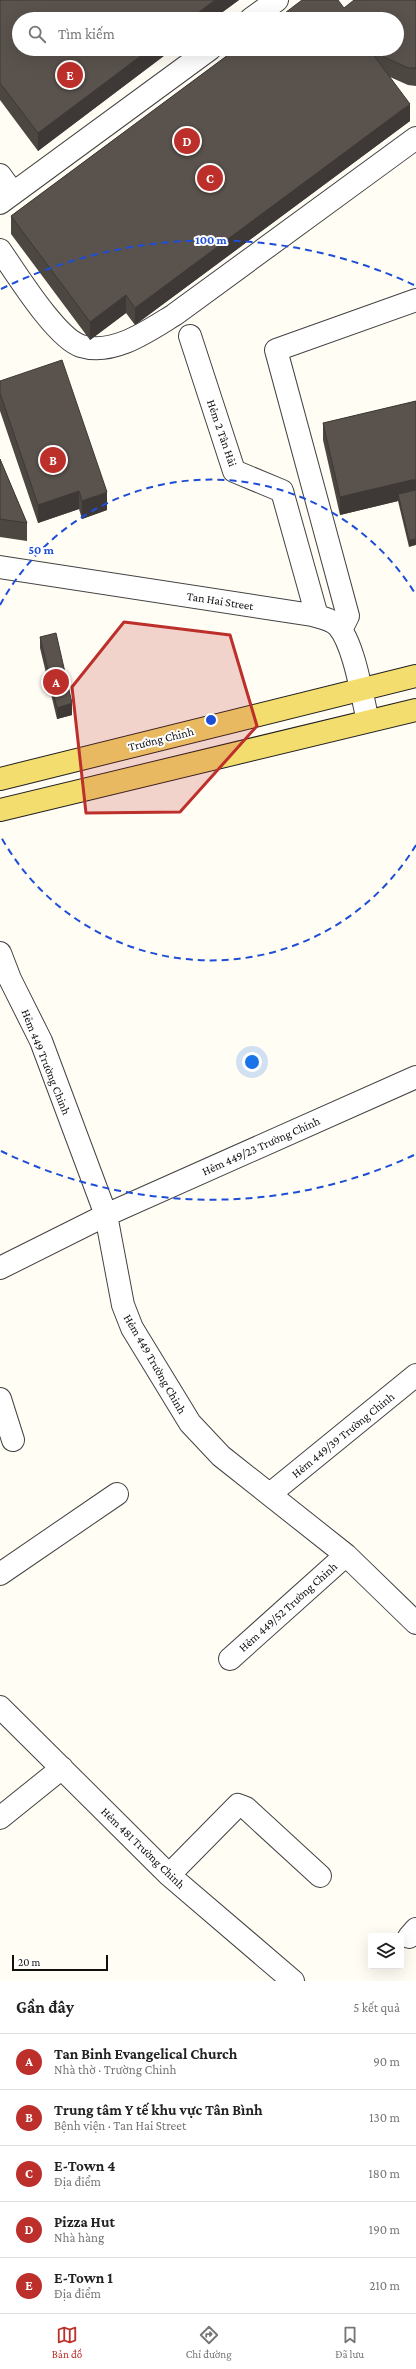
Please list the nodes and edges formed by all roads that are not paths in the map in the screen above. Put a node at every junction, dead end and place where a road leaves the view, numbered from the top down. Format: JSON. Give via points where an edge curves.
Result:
{"nodes":[{"id":1,"x":277,"y":0,"type":"edge"},
{"id":2,"x":261,"y":12,"type":"edge"},
{"id":3,"x":200,"y":56,"type":"edge"},
{"id":4,"x":416,"y":138,"type":"edge"},
{"id":5,"x":0,"y":175,"type":"edge"},
{"id":6,"x":7,"y":198,"type":"edge"},
{"id":7,"x":0,"y":250,"type":"edge"},
{"id":8,"x":416,"y":300,"type":"edge"},
{"id":9,"x":190,"y":336,"type":"dead end"},
{"id":10,"x":0,"y":567,"type":"edge"},
{"id":11,"x":317,"y":616,"type":"junction"},
{"id":12,"x":340,"y":630,"type":"junction"},
{"id":13,"x":416,"y":676,"type":"edge"},
{"id":14,"x":360,"y":690,"type":"junction"},
{"id":15,"x":416,"y":710,"type":"edge"},
{"id":16,"x":368,"y":721,"type":"junction"},
{"id":17,"x":0,"y":778,"type":"edge"},
{"id":18,"x":0,"y":810,"type":"edge"},
{"id":19,"x":0,"y":953,"type":"edge"},
{"id":20,"x":416,"y":1076,"type":"edge"},
{"id":21,"x":106,"y":1215,"type":"junction"},
{"id":22,"x":0,"y":1268,"type":"edge"},
{"id":23,"x":416,"y":1375,"type":"edge"},
{"id":24,"x":0,"y":1399,"type":"edge"},
{"id":25,"x":14,"y":1440,"type":"dead end"},
{"id":26,"x":117,"y":1494,"type":"dead end"},
{"id":27,"x":270,"y":1494,"type":"junction"},
{"id":28,"x":346,"y":1555,"type":"junction"},
{"id":29,"x":0,"y":1574,"type":"edge"},
{"id":30,"x":416,"y":1623,"type":"edge"},
{"id":31,"x":230,"y":1659,"type":"dead end"},
{"id":32,"x":0,"y":1707,"type":"edge"},
{"id":33,"x":62,"y":1768,"type":"junction"},
{"id":34,"x":0,"y":1818,"type":"edge"},
{"id":35,"x":169,"y":1875,"type":"junction"},
{"id":36,"x":320,"y":1876,"type":"dead end"},
{"id":37,"x":293,"y":1981,"type":"edge"}],
"edges":[{"from":1,"to":2,"type":"street"},
{"from":3,"to":6,"type":"street"},
{"from":4,"to":7,"type":"street","via":[[174,315],[145,333],[117,344],[92,348],[80,346],[69,340],[50,320]]},
{"from":5,"to":6,"type":"street"},
{"from":8,"to":12,"type":"street","via":[[276,350],[348,616]]},
{"from":9,"to":11,"type":"street","name":"Hẻm 2 Tân Hải","via":[[234,471],[282,491]]},
{"from":10,"to":11,"type":"street","name":"Tan Hai Street"},
{"from":11,"to":12,"type":"street","name":"Tan Hai Street","via":[[328,619]]},
{"from":12,"to":14,"type":"street","name":"Tan Hai Street","via":[[347,641]]},
{"from":13,"to":14,"type":"main road","name":"Trường Chinh"},
{"from":14,"to":16,"type":"street","name":"Tan Hai Street"},
{"from":14,"to":17,"type":"main road","name":"Trường Chinh"},
{"from":15,"to":16,"type":"main road"},
{"from":16,"to":18,"type":"main road"},
{"from":19,"to":21,"type":"street","name":"Hẻm 449 Trường Chinh","via":[[41,1041]]},
{"from":20,"to":21,"type":"street","name":"Hẻm 449/23 Trường Chinh"},
{"from":21,"to":22,"type":"street","name":"Hẻm 449/23 Trường Chinh"},
{"from":21,"to":27,"type":"street","name":"Hẻm 449 Trường Chinh","via":[[122,1305],[132,1328],[176,1403],[203,1439]]},
{"from":23,"to":27,"type":"street","name":"Hẻm 449/39 Trường Chinh"},
{"from":24,"to":25,"type":"street"},
{"from":26,"to":29,"type":"street"},
{"from":27,"to":28,"type":"street","name":"Hẻm 449 Trường Chinh"},
{"from":28,"to":30,"type":"street","name":"Hẻm 449 Trường Chinh"},
{"from":28,"to":31,"type":"street","name":"Hẻm 449/52 Trường Chinh"},
{"from":32,"to":33,"type":"street","name":"Hẻm 481 Trường Chinh"},
{"from":33,"to":34,"type":"street"},
{"from":33,"to":35,"type":"street","name":"Hẻm 481 Trường Chinh"},
{"from":35,"to":36,"type":"street","via":[[238,1805],[246,1808]]},
{"from":35,"to":37,"type":"street","name":"Hẻm 481 Trường Chinh"}]}
